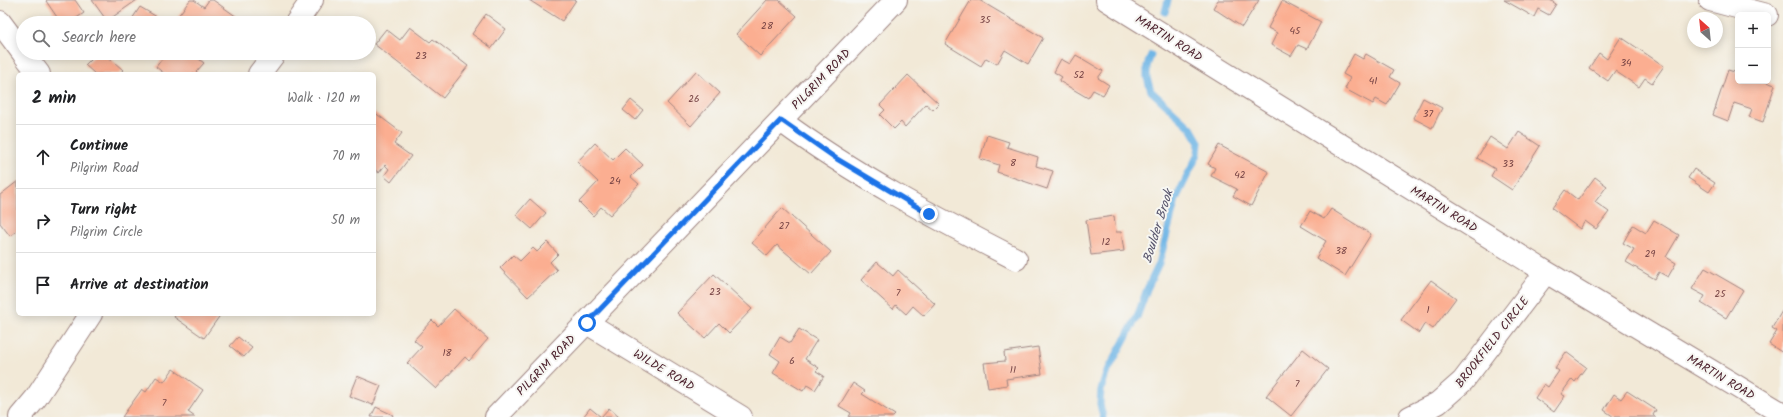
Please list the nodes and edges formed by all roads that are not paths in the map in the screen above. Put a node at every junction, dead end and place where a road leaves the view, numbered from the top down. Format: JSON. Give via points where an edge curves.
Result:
{"nodes":[{"id":1,"x":312,"y":0,"type":"edge"},
{"id":2,"x":896,"y":0,"type":"edge"},
{"id":3,"x":1108,"y":0,"type":"edge"},
{"id":4,"x":1710,"y":0,"type":"edge"},
{"id":5,"x":1756,"y":12,"type":"edge"},
{"id":6,"x":301,"y":16,"type":"edge"},
{"id":7,"x":1771,"y":16,"type":"edge"},
{"id":8,"x":1783,"y":20,"type":"edge"},
{"id":9,"x":0,"y":22,"type":"edge"},
{"id":10,"x":16,"y":44,"type":"edge"},
{"id":11,"x":28,"y":60,"type":"edge"},
{"id":12,"x":269,"y":60,"type":"edge"},
{"id":13,"x":37,"y":72,"type":"edge"},
{"id":14,"x":261,"y":72,"type":"edge"},
{"id":15,"x":781,"y":120,"type":"junction"},
{"id":16,"x":1016,"y":259,"type":"dead end"},
{"id":17,"x":1546,"y":272,"type":"junction"},
{"id":18,"x":90,"y":316,"type":"edge"},
{"id":19,"x":587,"y":323,"type":"junction"},
{"id":20,"x":1783,"y":414,"type":"edge"},
{"id":21,"x":20,"y":417,"type":"edge"},
{"id":22,"x":496,"y":417,"type":"edge"},
{"id":23,"x":741,"y":417,"type":"edge"},
{"id":24,"x":1410,"y":417,"type":"edge"}],
"edges":[{"from":1,"to":6,"type":"street"},
{"from":2,"to":15,"type":"street","name":"PILGRIM ROAD"},
{"from":3,"to":17,"type":"street","name":"MARTIN ROAD"},
{"from":4,"to":5,"type":"street"},
{"from":7,"to":8,"type":"street"},
{"from":9,"to":10,"type":"street"},
{"from":11,"to":13,"type":"street"},
{"from":12,"to":14,"type":"street"},
{"from":15,"to":16,"type":"street","via":[[837,159],[929,214]]},
{"from":15,"to":19,"type":"street","name":"PILGRIM ROAD"},
{"from":17,"to":20,"type":"street","name":"MARTIN ROAD"},
{"from":17,"to":24,"type":"street","name":"BROOKFIELD CIRCLE","via":[[1463,381],[1438,403]]},
{"from":18,"to":21,"type":"street","via":[[36,398]]},
{"from":19,"to":22,"type":"street","name":"PILGRIM ROAD"},
{"from":19,"to":23,"type":"street","name":"WILDE ROAD"}]}
